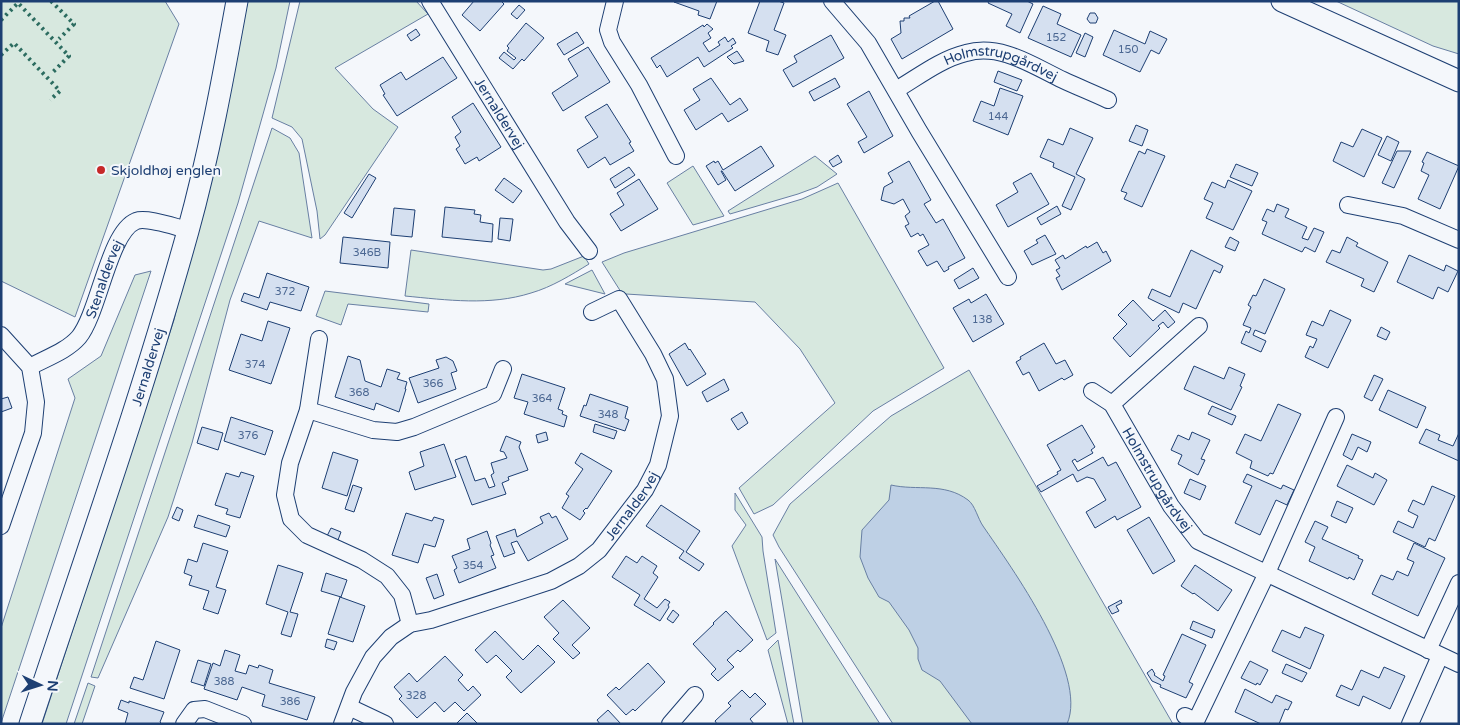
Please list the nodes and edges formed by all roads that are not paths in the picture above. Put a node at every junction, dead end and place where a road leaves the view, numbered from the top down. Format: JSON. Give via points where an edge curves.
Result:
{"nodes":[{"id":1,"x":237,"y":1,"type":"edge"},
{"id":2,"x":430,"y":1,"type":"edge"},
{"id":3,"x":615,"y":1,"type":"edge"},
{"id":4,"x":1282,"y":1,"type":"edge"},
{"id":5,"x":833,"y":2,"type":"edge"},
{"id":6,"x":1459,"y":81,"type":"edge"},
{"id":7,"x":896,"y":90,"type":"junction"},
{"id":8,"x":1108,"y":100,"type":"dead end"},
{"id":9,"x":676,"y":156,"type":"dead end"},
{"id":10,"x":1348,"y":204,"type":"dead end"},
{"id":11,"x":188,"y":230,"type":"junction"},
{"id":12,"x":1459,"y":240,"type":"edge"},
{"id":13,"x":588,"y":251,"type":"dead end"},
{"id":14,"x":1008,"y":277,"type":"dead end"},
{"id":15,"x":592,"y":312,"type":"dead end"},
{"id":16,"x":1199,"y":326,"type":"dead end"},
{"id":17,"x":1,"y":335,"type":"edge"},
{"id":18,"x":319,"y":339,"type":"dead end"},
{"id":19,"x":30,"y":367,"type":"junction"},
{"id":20,"x":503,"y":369,"type":"dead end"},
{"id":21,"x":1092,"y":391,"type":"dead end"},
{"id":22,"x":1112,"y":404,"type":"junction"},
{"id":23,"x":308,"y":410,"type":"junction"},
{"id":24,"x":1336,"y":417,"type":"dead end"},
{"id":25,"x":2,"y":522,"type":"edge"},
{"id":26,"x":1266,"y":575,"type":"junction"},
{"id":27,"x":1459,"y":583,"type":"edge"},
{"id":28,"x":410,"y":624,"type":"junction"},
{"id":29,"x":1434,"y":653,"type":"junction"},
{"id":30,"x":1459,"y":664,"type":"edge"},
{"id":31,"x":695,"y":695,"type":"dead end"},
{"id":32,"x":349,"y":707,"type":"junction"},
{"id":33,"x":1185,"y":716,"type":"dead end"},
{"id":34,"x":30,"y":724,"type":"edge"},
{"id":35,"x":184,"y":724,"type":"edge"},
{"id":36,"x":243,"y":724,"type":"edge"},
{"id":37,"x":342,"y":724,"type":"edge"},
{"id":38,"x":386,"y":724,"type":"edge"},
{"id":39,"x":670,"y":724,"type":"edge"},
{"id":40,"x":1410,"y":724,"type":"edge"}],
"edges":[{"from":1,"to":11,"type":"street","name":"Jernaldervej","via":[[220,93]]},
{"from":2,"to":13,"type":"street","name":"Jernaldervej"},
{"from":3,"to":9,"type":"street","via":[[608,30],[612,42]]},
{"from":4,"to":6,"type":"street"},
{"from":5,"to":7,"type":"street","via":[[868,43]]},
{"from":7,"to":8,"type":"street","name":"Holmstrupgårdvej","via":[[950,58],[991,50],[1015,57]]},
{"from":7,"to":14,"type":"street"},
{"from":10,"to":12,"type":"street","via":[[1402,216]]},
{"from":11,"to":19,"type":"street","name":"Stenaldervej","via":[[144,220],[129,225],[118,239],[83,332],[67,347]]},
{"from":11,"to":34,"type":"street","name":"Jernaldervej","via":[[152,352]]},
{"from":15,"to":28,"type":"street","name":"Jernaldervej","via":[[619,299],[665,379],[670,416],[658,465],[645,490],[598,550],[579,566],[551,581],[491,602]]},
{"from":16,"to":22,"type":"street"},
{"from":17,"to":19,"type":"street"},
{"from":18,"to":23,"type":"street"},
{"from":19,"to":25,"type":"street","via":[[36,402],[33,433]]},
{"from":20,"to":23,"type":"street","via":[[493,394],[397,432],[373,430]]},
{"from":21,"to":22,"type":"street","name":"Holmstrupgårdvej"},
{"from":22,"to":26,"type":"street","name":"Holmstrupgårdvej","via":[[1171,506],[1198,541]]},
{"from":23,"to":28,"type":"street","via":[[290,463],[284,494],[291,519],[307,535],[362,560],[387,576],[402,595]]},
{"from":24,"to":26,"type":"street"},
{"from":26,"to":29,"type":"street","name":"Holmstrupgårdvej"},
{"from":26,"to":33,"type":"street","via":[[1196,721]]},
{"from":27,"to":29,"type":"street"},
{"from":28,"to":32,"type":"street","name":"Jernaldervej","via":[[391,637],[373,657]]},
{"from":29,"to":30,"type":"street","name":"Holmstrupgårdvej"},
{"from":29,"to":40,"type":"street"},
{"from":31,"to":39,"type":"street"},
{"from":32,"to":37,"type":"street","name":"Jernaldervej"},
{"from":32,"to":38,"type":"street"},
{"from":35,"to":36,"type":"street","via":[[194,710],[205,709]]}]}
